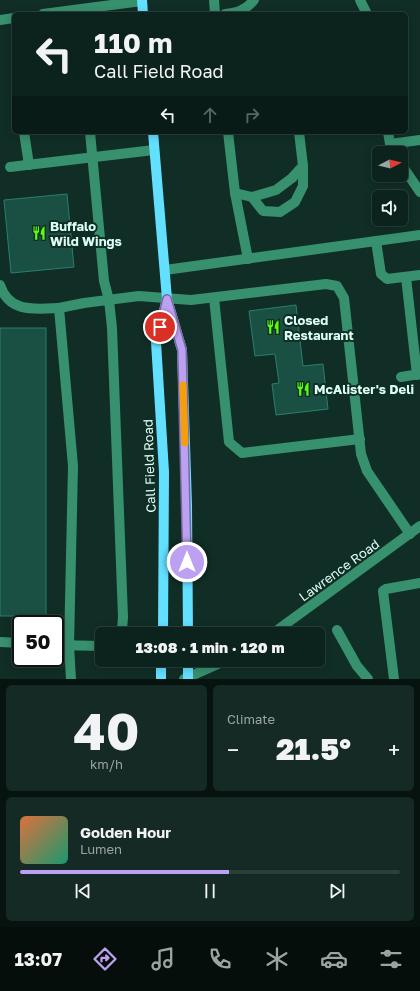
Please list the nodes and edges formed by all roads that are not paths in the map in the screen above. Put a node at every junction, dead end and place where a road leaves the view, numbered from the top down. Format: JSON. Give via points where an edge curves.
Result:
{"nodes":[{"id":1,"x":142,"y":0,"type":"edge"},
{"id":2,"x":214,"y":0,"type":"edge"},
{"id":3,"x":254,"y":0,"type":"edge"},
{"id":4,"x":360,"y":0,"type":"edge"},
{"id":5,"x":57,"y":12,"type":"edge"},
{"id":6,"x":143,"y":12,"type":"edge"},
{"id":7,"x":215,"y":12,"type":"edge"},
{"id":8,"x":237,"y":12,"type":"edge"},
{"id":9,"x":366,"y":12,"type":"edge"},
{"id":10,"x":12,"y":18,"type":"edge"},
{"id":11,"x":0,"y":20,"type":"edge"},
{"id":12,"x":24,"y":134,"type":"edge"},
{"id":13,"x":90,"y":134,"type":"edge"},
{"id":14,"x":153,"y":134,"type":"edge"},
{"id":15,"x":228,"y":134,"type":"edge"},
{"id":16,"x":299,"y":134,"type":"edge"},
{"id":17,"x":389,"y":134,"type":"edge"},
{"id":18,"x":420,"y":140,"type":"edge"},
{"id":19,"x":392,"y":146,"type":"edge"},
{"id":20,"x":400,"y":146,"type":"edge"},
{"id":21,"x":154,"y":150,"type":"junction"},
{"id":22,"x":94,"y":157,"type":"junction"},
{"id":23,"x":29,"y":165,"type":"junction"},
{"id":24,"x":303,"y":166,"type":"junction"},
{"id":25,"x":10,"y":167,"type":"dead end"},
{"id":26,"x":408,"y":174,"type":"edge"},
{"id":27,"x":420,"y":192,"type":"edge"},
{"id":28,"x":235,"y":193,"type":"junction"},
{"id":29,"x":252,"y":197,"type":"junction"},
{"id":30,"x":420,"y":235,"type":"edge"},
{"id":31,"x":376,"y":241,"type":"junction"},
{"id":32,"x":248,"y":259,"type":"junction"},
{"id":33,"x":165,"y":270,"type":"junction"},
{"id":34,"x":420,"y":275,"type":"edge"},
{"id":35,"x":406,"y":277,"type":"junction"},
{"id":36,"x":0,"y":285,"type":"edge"},
{"id":37,"x":2,"y":295,"type":"edge"},
{"id":38,"x":214,"y":298,"type":"junction"},
{"id":39,"x":167,"y":299,"type":"junction"},
{"id":40,"x":109,"y":300,"type":"junction"},
{"id":41,"x":58,"y":308,"type":"junction"},
{"id":42,"x":419,"y":374,"type":"edge"},
{"id":43,"x":401,"y":377,"type":"dead end"},
{"id":44,"x":360,"y":439,"type":"junction"},
{"id":45,"x":420,"y":526,"type":"edge"},
{"id":46,"x":410,"y":534,"type":"junction"},
{"id":47,"x":420,"y":583,"type":"edge"},
{"id":48,"x":122,"y":627,"type":"edge"},
{"id":49,"x":163,"y":627,"type":"edge"},
{"id":50,"x":188,"y":627,"type":"edge"},
{"id":51,"x":282,"y":627,"type":"edge"},
{"id":52,"x":337,"y":630,"type":"dead end"},
{"id":53,"x":0,"y":642,"type":"edge"},
{"id":54,"x":12,"y":643,"type":"edge"},
{"id":55,"x":64,"y":646,"type":"edge"},
{"id":56,"x":69,"y":646,"type":"junction"},
{"id":57,"x":95,"y":646,"type":"edge"},
{"id":58,"x":161,"y":667,"type":"edge"},
{"id":59,"x":188,"y":667,"type":"edge"},
{"id":60,"x":211,"y":667,"type":"edge"},
{"id":61,"x":187,"y":678,"type":"edge"},
{"id":62,"x":71,"y":679,"type":"edge"},
{"id":63,"x":161,"y":679,"type":"edge"},
{"id":64,"x":368,"y":679,"type":"edge"},
{"id":65,"x":394,"y":679,"type":"edge"}],
"edges":[{"from":1,"to":5,"type":"street"},
{"from":1,"to":6,"type":"main road"},
{"from":2,"to":7,"type":"street"},
{"from":3,"to":8,"type":"street","via":[[248,8]]},
{"from":4,"to":9,"type":"street"},
{"from":10,"to":11,"type":"street"},
{"from":12,"to":23,"type":"street"},
{"from":13,"to":22,"type":"street"},
{"from":14,"to":21,"type":"main road","name":"Call Field Road"},
{"from":15,"to":28,"type":"street"},
{"from":16,"to":24,"type":"street"},
{"from":17,"to":19,"type":"street"},
{"from":18,"to":20,"type":"street"},
{"from":21,"to":22,"type":"street"},
{"from":21,"to":33,"type":"main road","name":"Call Field Road"},
{"from":22,"to":23,"type":"street"},
{"from":22,"to":40,"type":"street","via":[[104,281]]},
{"from":23,"to":25,"type":"street"},
{"from":24,"to":29,"type":"street","via":[[276,190]]},
{"from":24,"to":29,"type":"street","via":[[303,186],[295,202],[280,212],[263,211]]},
{"from":26,"to":27,"type":"street"},
{"from":28,"to":29,"type":"street"},
{"from":28,"to":32,"type":"street"},
{"from":30,"to":31,"type":"street"},
{"from":31,"to":32,"type":"street"},
{"from":31,"to":35,"type":"street","via":[[381,274],[388,279]]},
{"from":32,"to":33,"type":"street"},
{"from":33,"to":39,"type":"main road","name":"Call Field Road"},
{"from":34,"to":35,"type":"street"},
{"from":35,"to":42,"type":"street"},
{"from":36,"to":37,"type":"street"},
{"from":37,"to":41,"type":"street","via":[[14,305]]},
{"from":38,"to":39,"type":"street"},
{"from":38,"to":44,"type":"street","via":[[326,284],[337,286],[344,298]]},
{"from":38,"to":44,"type":"street","via":[[229,442],[242,453]]},
{"from":39,"to":40,"type":"street","via":[[139,296]]},
{"from":39,"to":49,"type":"main road","name":"Call Field Road","via":[[156,342],[164,472]]},
{"from":39,"to":50,"type":"main road","name":"Call Field Road","via":[[182,350]]},
{"from":40,"to":41,"type":"street"},
{"from":40,"to":48,"type":"street"},
{"from":41,"to":56,"type":"street","via":[[73,466]]},
{"from":42,"to":43,"type":"street"},
{"from":44,"to":46,"type":"street","via":[[361,454],[367,471]]},
{"from":45,"to":46,"type":"street","name":"Lawrence Road"},
{"from":46,"to":51,"type":"street","name":"Lawrence Road"},
{"from":47,"to":65,"type":"street","via":[[383,591]]},
{"from":52,"to":64,"type":"street","via":[[357,666]]},
{"from":53,"to":54,"type":"street"},
{"from":55,"to":56,"type":"street"},
{"from":56,"to":57,"type":"street"},
{"from":56,"to":62,"type":"street"},
{"from":58,"to":63,"type":"main road"},
{"from":59,"to":61,"type":"main road"},
{"from":60,"to":61,"type":"street"}]}
